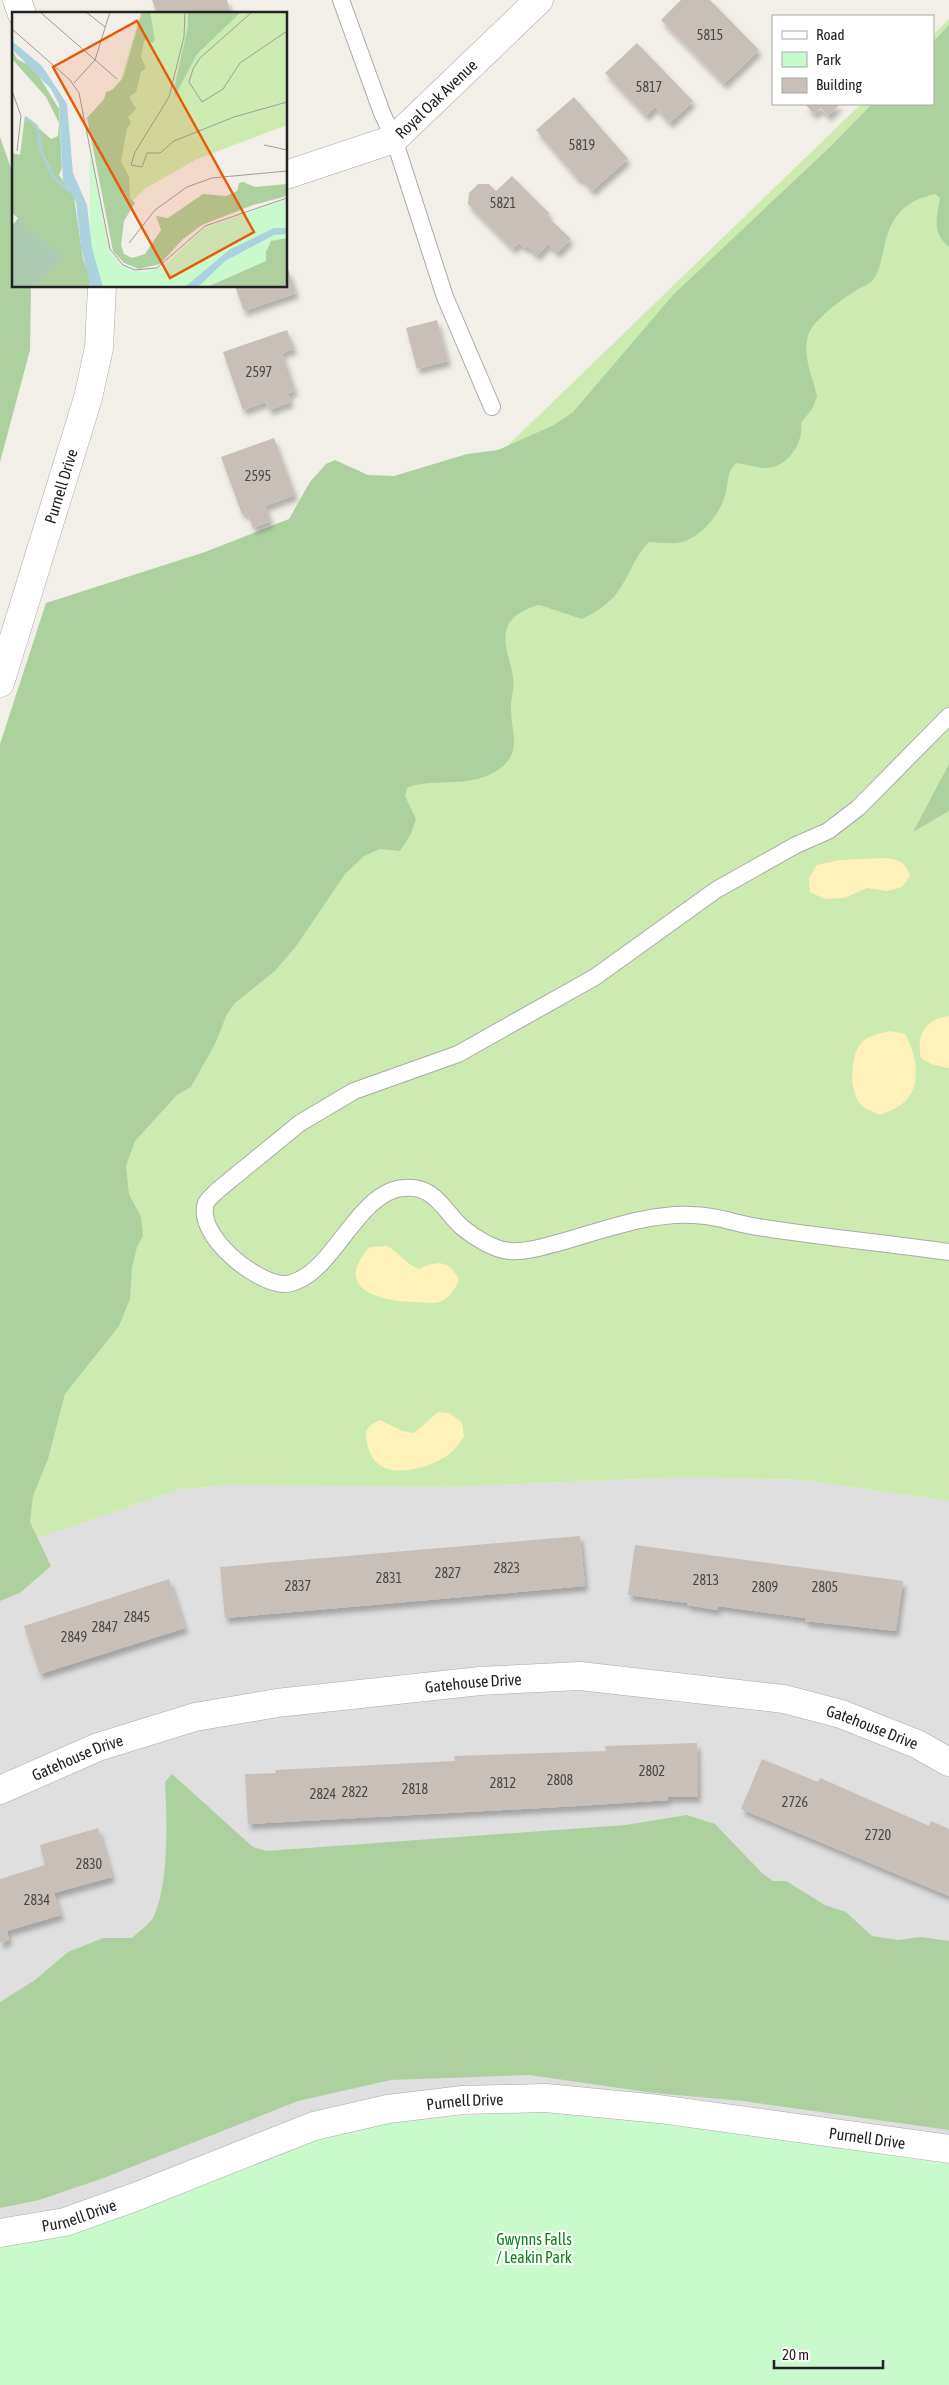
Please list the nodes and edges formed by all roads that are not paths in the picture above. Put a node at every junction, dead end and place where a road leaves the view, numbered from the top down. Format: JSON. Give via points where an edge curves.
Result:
{"nodes":[{"id":1,"x":17,"y":0,"type":"edge"},
{"id":2,"x":341,"y":0,"type":"edge"},
{"id":3,"x":539,"y":0,"type":"edge"},
{"id":4,"x":21,"y":12,"type":"edge"},
{"id":5,"x":394,"y":139,"type":"junction"},
{"id":6,"x":288,"y":174,"type":"edge"},
{"id":7,"x":102,"y":288,"type":"edge"},
{"id":8,"x":492,"y":407,"type":"dead end"},
{"id":9,"x":0,"y":683,"type":"edge"},
{"id":10,"x":949,"y":716,"type":"edge"},
{"id":11,"x":949,"y":1252,"type":"edge"},
{"id":12,"x":949,"y":1762,"type":"edge"},
{"id":13,"x":0,"y":1790,"type":"edge"},
{"id":14,"x":949,"y":2149,"type":"edge"},
{"id":15,"x":0,"y":2233,"type":"edge"}],
"edges":[{"from":1,"to":4,"type":"street"},
{"from":2,"to":5,"type":"lane"},
{"from":3,"to":5,"type":"street","name":"Royal Oak Avenue"},
{"from":5,"to":6,"type":"street","name":"Royal Oak Avenue"},
{"from":5,"to":8,"type":"lane","via":[[445,297]]},
{"from":7,"to":9,"type":"street","name":"Purnell Drive","via":[[99,348],[88,398]]},
{"from":10,"to":11,"type":"lane","via":[[858,808],[828,831],[796,845],[716,890],[595,977],[458,1054],[354,1091],[300,1123],[218,1190],[206,1202],[205,1217],[232,1258],[262,1278],[285,1284],[302,1278],[321,1262],[377,1198],[403,1187],[422,1190],[442,1202],[462,1226],[484,1243],[509,1251],[541,1247],[639,1220],[694,1214],[758,1227]]},
{"from":12,"to":13,"type":"street","name":"Gatehouse Drive","via":[[916,1744],[841,1714],[784,1699],[580,1676],[461,1683],[277,1703],[195,1717],[98,1747]]},
{"from":14,"to":15,"type":"street","name":"Purnell Drive","via":[[546,2098],[462,2100],[388,2109],[314,2126],[65,2222]]}]}
